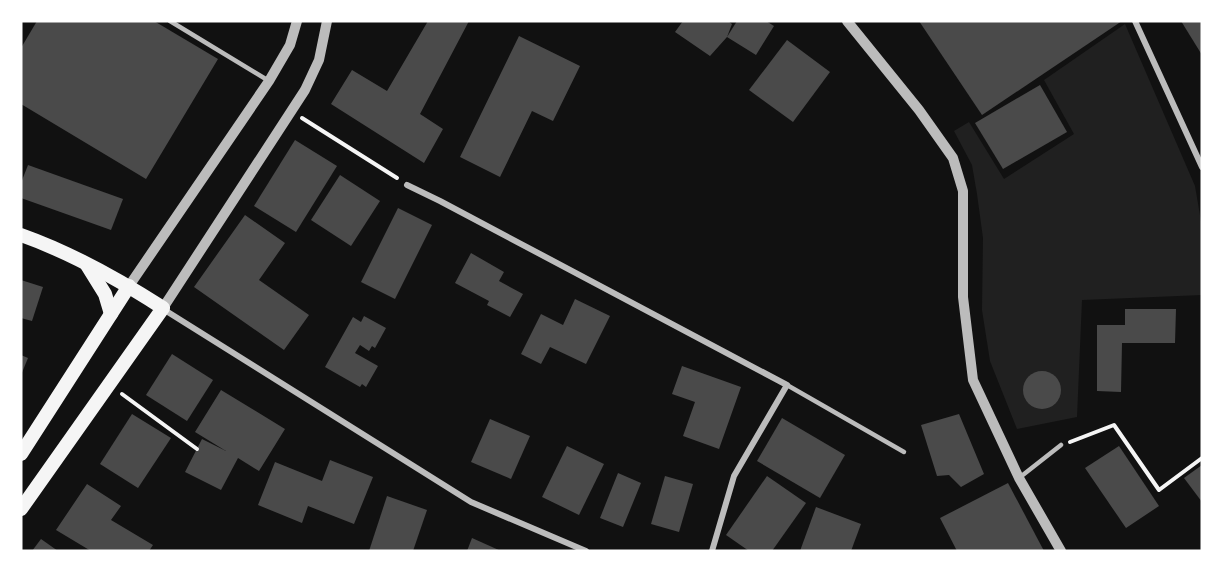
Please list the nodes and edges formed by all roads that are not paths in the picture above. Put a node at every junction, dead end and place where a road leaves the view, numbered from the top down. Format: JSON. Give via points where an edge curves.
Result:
{"nodes":[{"id":1,"x":170,"y":21,"type":"edge"},
{"id":2,"x":297,"y":21,"type":"edge"},
{"id":3,"x":327,"y":21,"type":"edge"},
{"id":4,"x":848,"y":21,"type":"edge"},
{"id":5,"x":1135,"y":21,"type":"edge"},
{"id":6,"x":269,"y":81,"type":"junction"},
{"id":7,"x":1202,"y":166,"type":"edge"},
{"id":8,"x":407,"y":185,"type":"road end"},
{"id":9,"x":21,"y":235,"type":"edge"},
{"id":10,"x":84,"y":261,"type":"junction"},
{"id":11,"x":129,"y":286,"type":"junction"},
{"id":12,"x":163,"y":308,"type":"junction"},
{"id":13,"x":111,"y":314,"type":"junction"},
{"id":14,"x":788,"y":384,"type":"junction"},
{"id":15,"x":1061,"y":445,"type":"road end"},
{"id":16,"x":904,"y":452,"type":"dead end"},
{"id":17,"x":21,"y":454,"type":"edge"},
{"id":18,"x":1019,"y":478,"type":"junction"},
{"id":19,"x":21,"y":509,"type":"edge"},
{"id":20,"x":586,"y":551,"type":"edge"},
{"id":21,"x":712,"y":551,"type":"edge"},
{"id":22,"x":1061,"y":551,"type":"edge"}],
"edges":[{"from":1,"to":6,"type":"lane"},
{"from":2,"to":6,"type":"street","via":[[290,45]]},
{"from":3,"to":12,"type":"street","via":[[318,60],[304,90]]},
{"from":4,"to":18,"type":"street","via":[[953,158],[963,191],[963,297],[974,380]]},
{"from":5,"to":7,"type":"street"},
{"from":6,"to":11,"type":"street"},
{"from":8,"to":14,"type":"street"},
{"from":9,"to":10,"type":"main road"},
{"from":10,"to":11,"type":"main road"},
{"from":10,"to":13,"type":"main road","via":[[105,294]]},
{"from":11,"to":12,"type":"main road"},
{"from":11,"to":13,"type":"main road"},
{"from":12,"to":19,"type":"main road"},
{"from":12,"to":20,"type":"street","via":[[471,502]]},
{"from":13,"to":17,"type":"main road"},
{"from":14,"to":16,"type":"lane"},
{"from":14,"to":21,"type":"street","via":[[734,476]]},
{"from":15,"to":18,"type":"lane"},
{"from":18,"to":22,"type":"street"}]}
